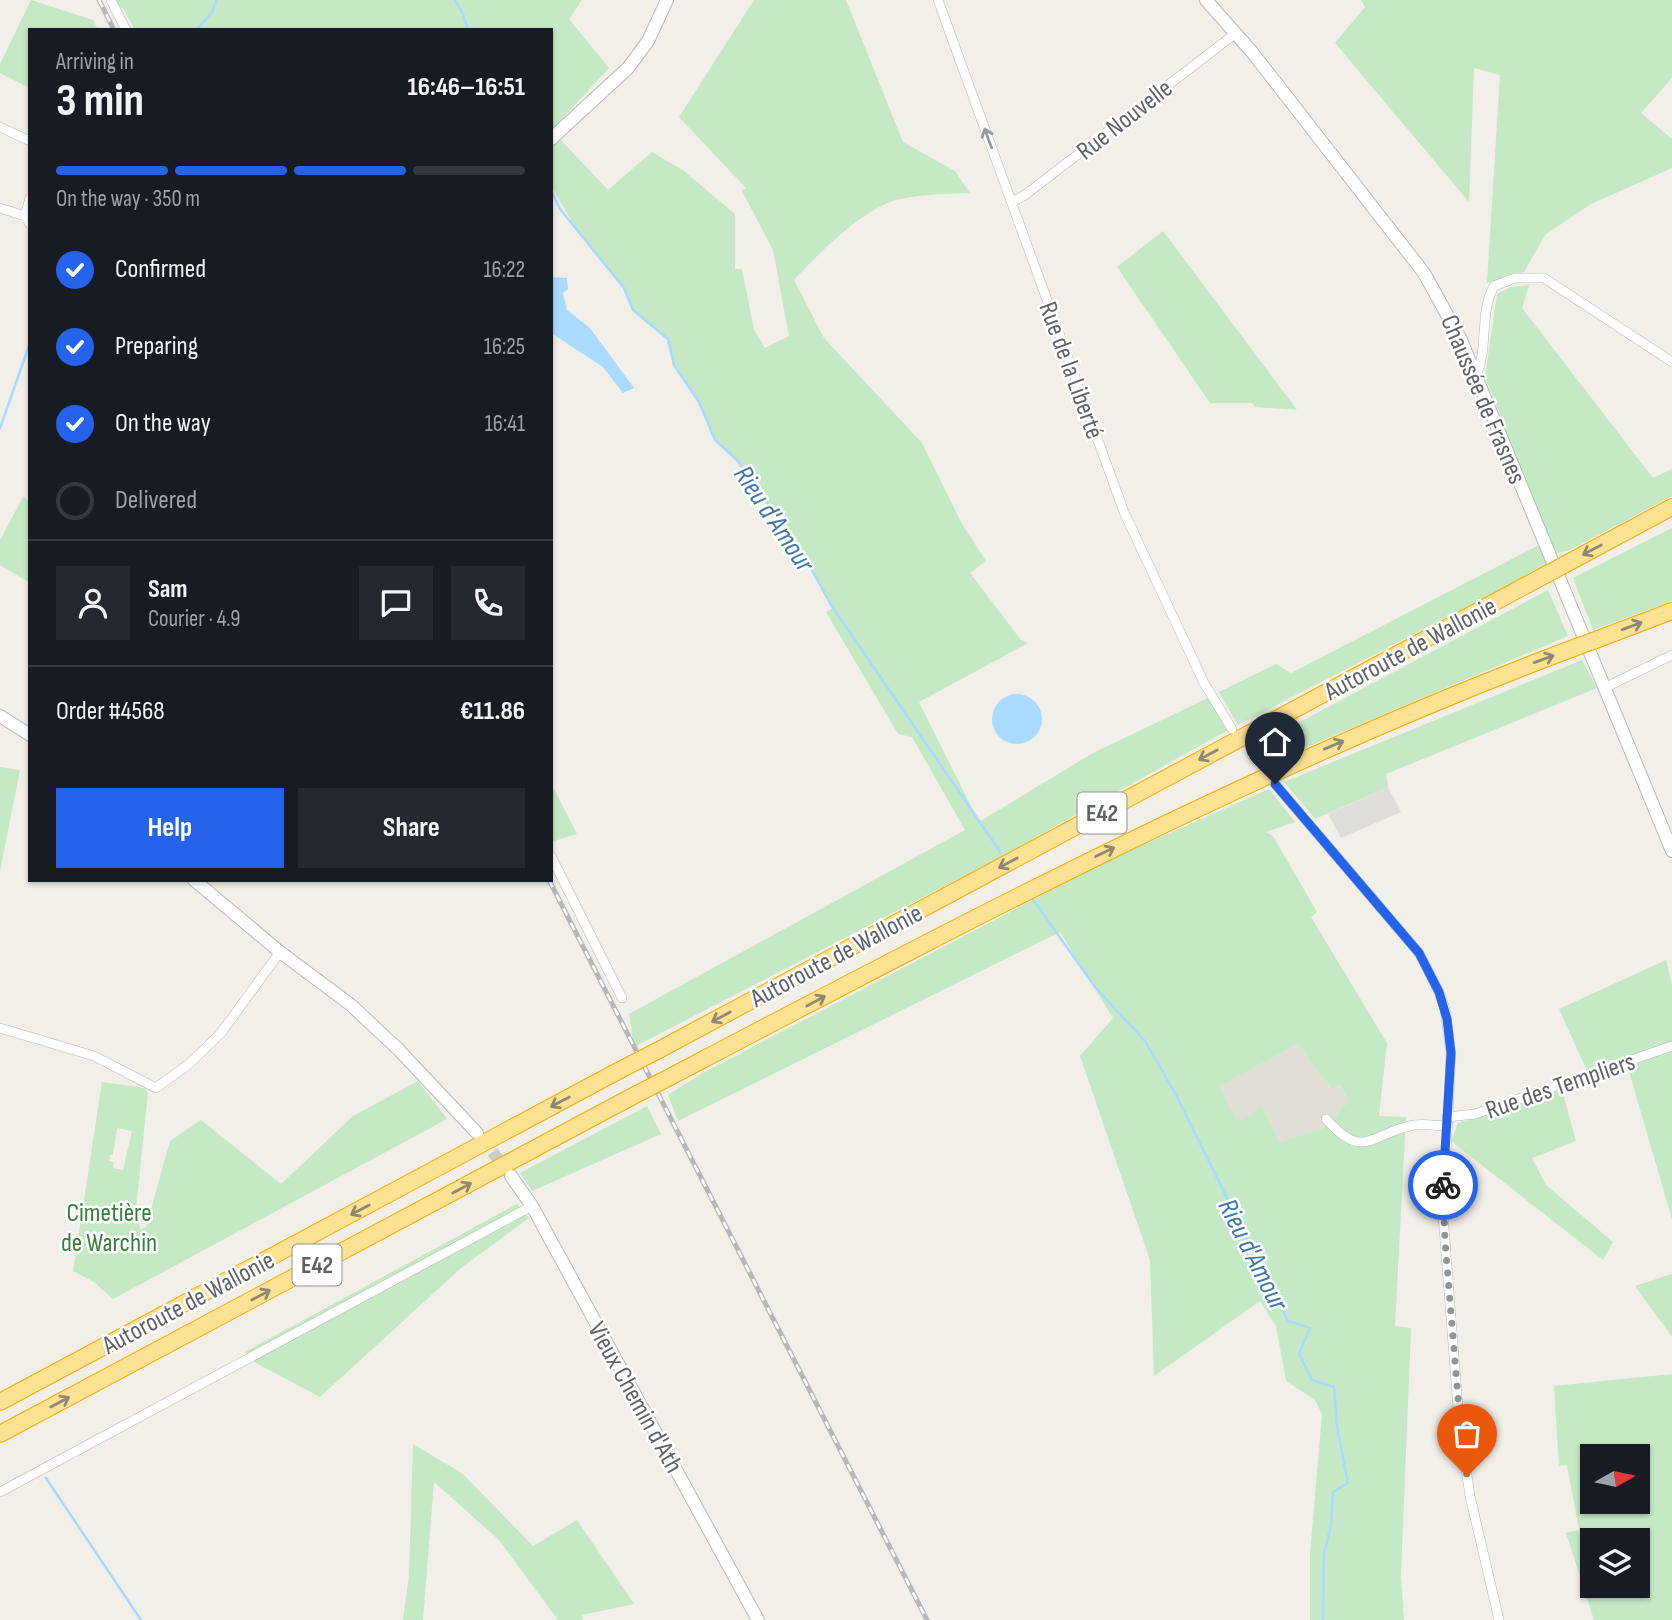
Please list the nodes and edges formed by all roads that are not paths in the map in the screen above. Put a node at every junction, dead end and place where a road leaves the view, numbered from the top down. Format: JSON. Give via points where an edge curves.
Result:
{"nodes":[{"id":1,"x":111,"y":0,"type":"edge"},
{"id":2,"x":667,"y":0,"type":"edge"},
{"id":3,"x":938,"y":0,"type":"edge"},
{"id":4,"x":1206,"y":0,"type":"edge"},
{"id":5,"x":125,"y":28,"type":"edge"},
{"id":6,"x":1236,"y":33,"type":"junction"},
{"id":7,"x":0,"y":127,"type":"edge"},
{"id":8,"x":553,"y":137,"type":"edge"},
{"id":9,"x":28,"y":140,"type":"edge"},
{"id":10,"x":1012,"y":202,"type":"junction"},
{"id":11,"x":0,"y":208,"type":"edge"},
{"id":12,"x":27,"y":220,"type":"edge"},
{"id":13,"x":1672,"y":362,"type":"edge"},
{"id":14,"x":1476,"y":376,"type":"junction"},
{"id":15,"x":1672,"y":507,"type":"edge"},
{"id":16,"x":1672,"y":519,"type":"edge"},
{"id":17,"x":1621,"y":535,"type":"junction"},
{"id":18,"x":1672,"y":611,"type":"edge"},
{"id":19,"x":1672,"y":655,"type":"edge"},
{"id":20,"x":1604,"y":688,"type":"junction"},
{"id":21,"x":0,"y":716,"type":"edge"},
{"id":22,"x":1232,"y":729,"type":"dead end"},
{"id":23,"x":28,"y":734,"type":"edge"},
{"id":24,"x":1252,"y":755,"type":"dead end"},
{"id":25,"x":1259,"y":764,"type":"dead end"},
{"id":26,"x":1275,"y":784,"type":"dead end"},
{"id":27,"x":1672,"y":851,"type":"edge"},
{"id":28,"x":553,"y":860,"type":"edge"},
{"id":29,"x":196,"y":882,"type":"edge"},
{"id":30,"x":280,"y":952,"type":"junction"},
{"id":31,"x":622,"y":998,"type":"dead end"},
{"id":32,"x":0,"y":1028,"type":"edge"},
{"id":33,"x":1672,"y":1046,"type":"edge"},
{"id":34,"x":1326,"y":1119,"type":"dead end"},
{"id":35,"x":1447,"y":1122,"type":"junction"},
{"id":36,"x":477,"y":1133,"type":"tunnel mouth"},
{"id":37,"x":511,"y":1176,"type":"tunnel mouth"},
{"id":38,"x":531,"y":1206,"type":"junction"},
{"id":39,"x":0,"y":1402,"type":"edge"},
{"id":40,"x":0,"y":1434,"type":"edge"},
{"id":41,"x":0,"y":1492,"type":"edge"},
{"id":42,"x":758,"y":1620,"type":"edge"},
{"id":43,"x":1499,"y":1620,"type":"edge"}],
"edges":[{"from":1,"to":5,"type":"street"},
{"from":2,"to":8,"type":"street","via":[[648,41],[628,68]]},
{"from":10,"to":3,"type":"street","name":"Rue de la Liberté","one_way":true},
{"from":4,"to":6,"type":"street","name":"Chaussée de Frasnes"},
{"from":6,"to":10,"type":"street","name":"Rue Nouvelle"},
{"from":6,"to":14,"type":"street","name":"Chaussée de Frasnes","via":[[1427,277]]},
{"from":7,"to":9,"type":"street"},
{"from":10,"to":22,"type":"street","name":"Rue de la Liberté","via":[[1125,517],[1201,677]]},
{"from":11,"to":12,"type":"street"},
{"from":13,"to":14,"type":"street","via":[[1544,278],[1515,278],[1494,286],[1488,298],[1483,359]]},
{"from":14,"to":20,"type":"street","name":"Chaussée de Frasnes"},
{"from":15,"to":17,"type":"highway","name":"Autoroute de Wallonie","number":"E42"},
{"from":16,"to":17,"type":"highway"},
{"from":17,"to":39,"type":"highway","name":"Autoroute de Wallonie","number":"E42","one_way":true,"bridge":true},
{"from":40,"to":18,"type":"highway","name":"Autoroute de Wallonie","number":"E42","one_way":true,"bridge":true,"via":[[1020,894],[1204,804],[1420,708]]},
{"from":19,"to":20,"type":"street"},
{"from":20,"to":27,"type":"street","name":"Chaussée de Frasnes"},
{"from":21,"to":23,"type":"street"},
{"from":24,"to":25,"type":"street"},
{"from":26,"to":35,"type":"street","via":[[1411,943],[1429,971],[1450,1038]]},
{"from":28,"to":31,"type":"street"},
{"from":29,"to":30,"type":"street"},
{"from":30,"to":32,"type":"street","via":[[221,1033],[156,1088],[94,1056]]},
{"from":30,"to":36,"type":"street","via":[[351,1005]]},
{"from":33,"to":35,"type":"street","name":"Rue des Templiers"},
{"from":34,"to":35,"type":"street","name":"Rue des Templiers","via":[[1345,1138],[1362,1142],[1414,1125]]},
{"from":35,"to":43,"type":"street","via":[[1443,1215],[1460,1421],[1470,1496]]},
{"from":37,"to":38,"type":"street","name":"Vieux Chemin d'Ath"},
{"from":38,"to":41,"type":"street"},
{"from":38,"to":42,"type":"street","name":"Vieux Chemin d'Ath"}]}
